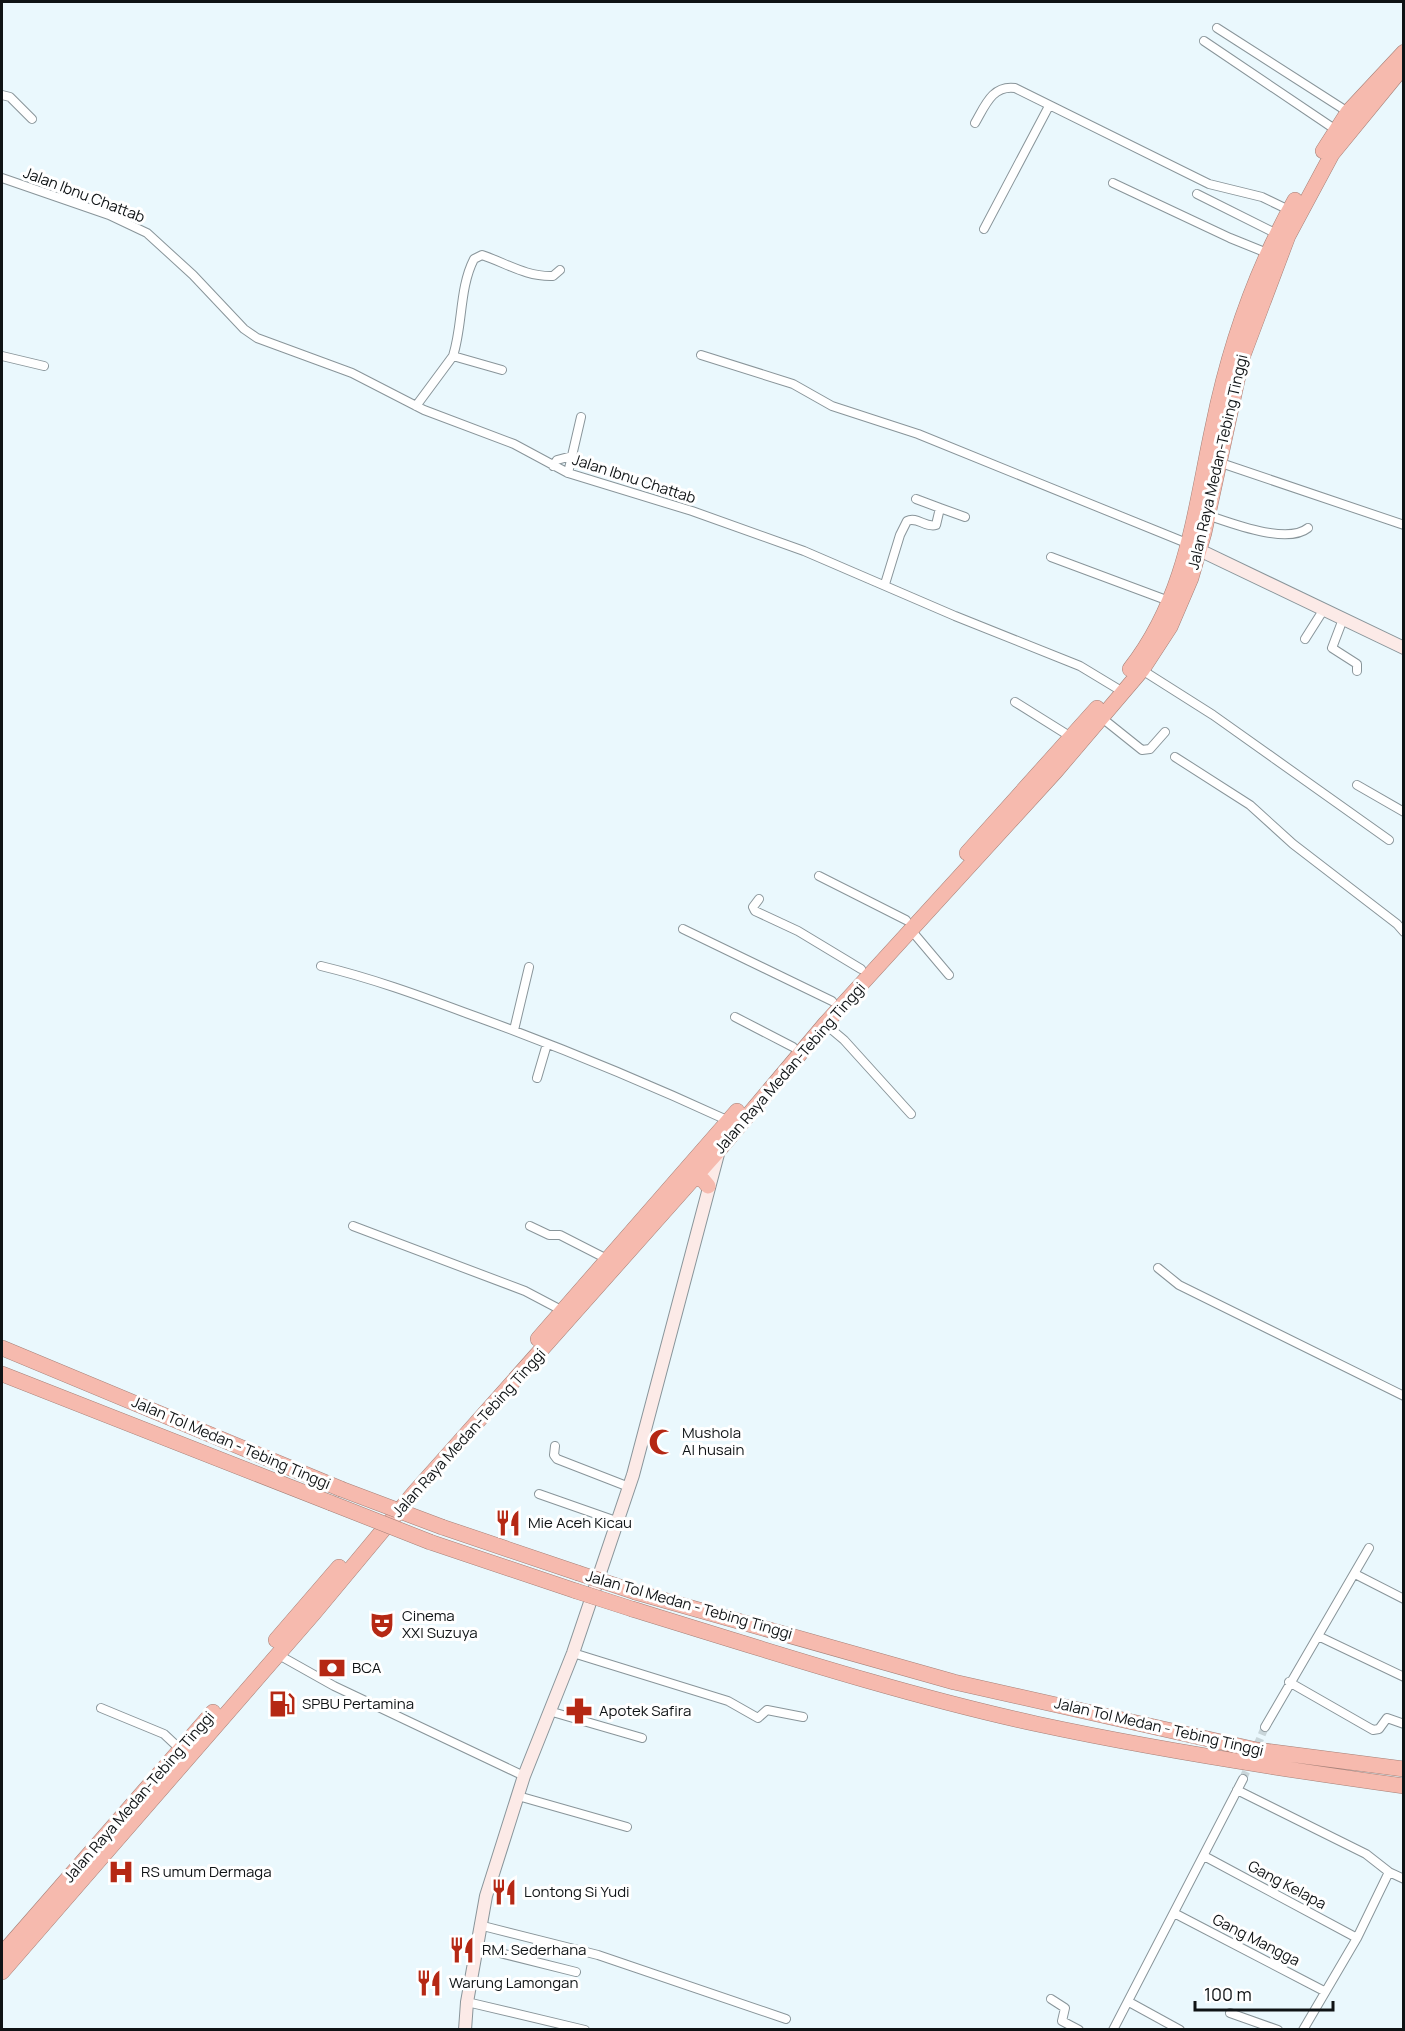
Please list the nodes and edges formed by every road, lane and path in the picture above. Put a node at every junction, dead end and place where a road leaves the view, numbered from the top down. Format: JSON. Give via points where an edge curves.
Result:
{"nodes":[{"id":1,"x":1217,"y":28,"type":"dead end"},
{"id":2,"x":1204,"y":41,"type":"dead end"},
{"id":3,"x":1404,"y":52,"type":"edge"},
{"id":4,"x":1404,"y":66,"type":"edge"},
{"id":5,"x":2,"y":95,"type":"edge"},
{"id":6,"x":1049,"y":106,"type":"junction"},
{"id":7,"x":1348,"y":112,"type":"junction"},
{"id":8,"x":32,"y":119,"type":"dead end"},
{"id":9,"x":975,"y":123,"type":"dead end"},
{"id":10,"x":1336,"y":130,"type":"junction"},
{"id":11,"x":2,"y":178,"type":"edge"},
{"id":12,"x":1113,"y":183,"type":"dead end"},
{"id":13,"x":1197,"y":194,"type":"dead end"},
{"id":14,"x":1289,"y":210,"type":"junction"},
{"id":15,"x":984,"y":229,"type":"dead end"},
{"id":16,"x":1276,"y":234,"type":"junction"},
{"id":17,"x":1267,"y":253,"type":"junction"},
{"id":18,"x":560,"y":270,"type":"dead end"},
{"id":19,"x":701,"y":355,"type":"dead end"},
{"id":20,"x":2,"y":356,"type":"edge"},
{"id":21,"x":453,"y":356,"type":"junction"},
{"id":22,"x":44,"y":366,"type":"dead end"},
{"id":23,"x":502,"y":370,"type":"dead end"},
{"id":24,"x":416,"y":406,"type":"junction"},
{"id":25,"x":581,"y":417,"type":"dead end"},
{"id":26,"x":572,"y":456,"type":"junction"},
{"id":27,"x":1217,"y":462,"type":"junction"},
{"id":28,"x":552,"y":466,"type":"junction"},
{"id":29,"x":568,"y":473,"type":"junction"},
{"id":30,"x":916,"y":499,"type":"dead end"},
{"id":31,"x":940,"y":508,"type":"junction"},
{"id":32,"x":1208,"y":515,"type":"junction"},
{"id":33,"x":965,"y":517,"type":"dead end"},
{"id":34,"x":1404,"y":525,"type":"edge"},
{"id":35,"x":1308,"y":528,"type":"dead end"},
{"id":36,"x":1194,"y":547,"type":"junction"},
{"id":37,"x":1051,"y":557,"type":"dead end"},
{"id":38,"x":885,"y":584,"type":"junction"},
{"id":39,"x":1169,"y":601,"type":"junction"},
{"id":40,"x":1324,"y":609,"type":"junction"},
{"id":41,"x":1343,"y":619,"type":"junction"},
{"id":42,"x":1305,"y":639,"type":"dead end"},
{"id":43,"x":1404,"y":648,"type":"edge"},
{"id":44,"x":1142,"y":670,"type":"junction"},
{"id":45,"x":1357,"y":671,"type":"dead end"},
{"id":46,"x":1120,"y":689,"type":"junction"},
{"id":47,"x":1015,"y":702,"type":"dead end"},
{"id":48,"x":1102,"y":718,"type":"junction"},
{"id":49,"x":1165,"y":732,"type":"dead end"},
{"id":50,"x":1071,"y":737,"type":"junction"},
{"id":51,"x":1175,"y":758,"type":"dead end"},
{"id":52,"x":1357,"y":784,"type":"dead end"},
{"id":53,"x":1404,"y":812,"type":"edge"},
{"id":54,"x":1389,"y":840,"type":"dead end"},
{"id":55,"x":819,"y":876,"type":"dead end"},
{"id":56,"x":759,"y":899,"type":"dead end"},
{"id":57,"x":908,"y":925,"type":"junction"},
{"id":58,"x":682,"y":929,"type":"dead end"},
{"id":59,"x":1404,"y":932,"type":"edge"},
{"id":60,"x":321,"y":966,"type":"dead end"},
{"id":61,"x":529,"y":966,"type":"dead end"},
{"id":62,"x":861,"y":969,"type":"junction"},
{"id":63,"x":949,"y":975,"type":"dead end"},
{"id":64,"x":832,"y":1001,"type":"junction"},
{"id":65,"x":735,"y":1017,"type":"dead end"},
{"id":66,"x":825,"y":1024,"type":"junction"},
{"id":67,"x":513,"y":1030,"type":"junction"},
{"id":68,"x":547,"y":1044,"type":"junction"},
{"id":69,"x":793,"y":1047,"type":"junction"},
{"id":70,"x":537,"y":1078,"type":"dead end"},
{"id":71,"x":911,"y":1114,"type":"dead end"},
{"id":72,"x":729,"y":1121,"type":"junction"},
{"id":73,"x":714,"y":1147,"type":"junction"},
{"id":74,"x":702,"y":1182,"type":"junction"},
{"id":75,"x":353,"y":1226,"type":"dead end"},
{"id":76,"x":530,"y":1226,"type":"dead end"},
{"id":77,"x":607,"y":1259,"type":"junction"},
{"id":78,"x":1158,"y":1268,"type":"dead end"},
{"id":79,"x":563,"y":1311,"type":"junction"},
{"id":80,"x":2,"y":1348,"type":"edge"},
{"id":81,"x":2,"y":1374,"type":"edge"},
{"id":82,"x":1404,"y":1396,"type":"edge"},
{"id":83,"x":555,"y":1446,"type":"dead end"},
{"id":84,"x":629,"y":1486,"type":"junction"},
{"id":85,"x":539,"y":1494,"type":"dead end"},
{"id":86,"x":616,"y":1521,"type":"junction"},
{"id":87,"x":1370,"y":1548,"type":"dead end"},
{"id":88,"x":1355,"y":1575,"type":"junction"},
{"id":89,"x":1404,"y":1599,"type":"edge"},
{"id":90,"x":1318,"y":1636,"type":"junction"},
{"id":91,"x":573,"y":1653,"type":"junction"},
{"id":92,"x":276,"y":1654,"type":"junction"},
{"id":93,"x":1404,"y":1677,"type":"edge"},
{"id":94,"x":1289,"y":1682,"type":"junction"},
{"id":95,"x":101,"y":1708,"type":"dead end"},
{"id":96,"x":549,"y":1711,"type":"junction"},
{"id":97,"x":803,"y":1717,"type":"dead end"},
{"id":98,"x":1404,"y":1725,"type":"edge"},
{"id":99,"x":1265,"y":1727,"type":"tunnel mouth"},
{"id":100,"x":642,"y":1738,"type":"dead end"},
{"id":101,"x":180,"y":1749,"type":"junction"},
{"id":102,"x":1404,"y":1769,"type":"edge"},
{"id":103,"x":524,"y":1776,"type":"junction"},
{"id":104,"x":1242,"y":1779,"type":"tunnel mouth"},
{"id":105,"x":1404,"y":1786,"type":"edge"},
{"id":106,"x":1237,"y":1790,"type":"junction"},
{"id":107,"x":518,"y":1796,"type":"junction"},
{"id":108,"x":627,"y":1827,"type":"dead end"},
{"id":109,"x":1204,"y":1856,"type":"junction"},
{"id":110,"x":1389,"y":1872,"type":"junction"},
{"id":111,"x":1404,"y":1879,"type":"edge"},
{"id":112,"x":1174,"y":1913,"type":"junction"},
{"id":113,"x":479,"y":1925,"type":"junction"},
{"id":114,"x":1357,"y":1938,"type":"junction"},
{"id":115,"x":476,"y":1947,"type":"junction"},
{"id":116,"x":2,"y":1954,"type":"edge"},
{"id":117,"x":2,"y":1972,"type":"edge"},
{"id":118,"x":576,"y":1972,"type":"dead end"},
{"id":119,"x":1324,"y":1991,"type":"junction"},
{"id":120,"x":1051,"y":1999,"type":"dead end"},
{"id":121,"x":467,"y":2002,"type":"junction"},
{"id":122,"x":1129,"y":2002,"type":"junction"},
{"id":123,"x":1230,"y":2013,"type":"dead end"},
{"id":124,"x":786,"y":2019,"type":"dead end"},
{"id":125,"x":468,"y":2029,"type":"edge"},
{"id":126,"x":585,"y":2030,"type":"edge"},
{"id":127,"x":1079,"y":2030,"type":"edge"},
{"id":128,"x":1113,"y":2030,"type":"edge"},
{"id":129,"x":1180,"y":2030,"type":"edge"},
{"id":130,"x":1278,"y":2030,"type":"edge"},
{"id":131,"x":1303,"y":2030,"type":"edge"}],
"edges":[{"from":1,"to":7,"type":"street"},
{"from":2,"to":10,"type":"street"},
{"from":3,"to":7,"type":"highway","name":"Jalan Raya Medan-Tebing Tinggi"},
{"from":4,"to":27,"type":"highway","name":"Jalan Raya Medan-Tebing Tinggi","via":[[1332,154],[1300,209],[1242,358]]},
{"from":5,"to":8,"type":"street","via":[[14,100]]},
{"from":6,"to":9,"type":"street","via":[[1015,88],[1004,88],[992,94]]},
{"from":6,"to":14,"type":"street","via":[[1209,184],[1262,197]]},
{"from":6,"to":15,"type":"street"},
{"from":7,"to":10,"type":"highway","name":"Jalan Raya Medan-Tebing Tinggi"},
{"from":10,"to":14,"type":"highway","name":"Jalan Raya Medan-Tebing Tinggi"},
{"from":11,"to":24,"type":"street","name":"Jalan Ibnu Chattab","via":[[141,230],[157,239],[249,333],[269,344],[352,373]]},
{"from":12,"to":17,"type":"street"},
{"from":13,"to":16,"type":"street"},
{"from":14,"to":16,"type":"highway","name":"Jalan Raya Medan-Tebing Tinggi"},
{"from":16,"to":17,"type":"highway","name":"Jalan Raya Medan-Tebing Tinggi"},
{"from":17,"to":36,"type":"highway","name":"Jalan Raya Medan-Tebing Tinggi","via":[[1234,343],[1213,424]]},
{"from":18,"to":21,"type":"street","via":[[553,276],[542,277],[524,274],[482,255],[474,259]]},
{"from":19,"to":36,"type":"street","via":[[793,384],[832,406],[918,435]]},
{"from":20,"to":22,"type":"street"},
{"from":21,"to":23,"type":"street"},
{"from":21,"to":24,"type":"street"},
{"from":24,"to":28,"type":"street","name":"Jalan Ibnu Chattab","via":[[505,440]]},
{"from":25,"to":26,"type":"street"},
{"from":26,"to":28,"type":"street"},
{"from":26,"to":29,"type":"street"},
{"from":27,"to":32,"type":"highway","name":"Jalan Raya Medan-Tebing Tinggi"},
{"from":27,"to":34,"type":"street"},
{"from":28,"to":29,"type":"street","name":"Jalan Ibnu Chattab"},
{"from":29,"to":38,"type":"street","name":"Jalan Ibnu Chattab","via":[[692,511]]},
{"from":30,"to":31,"type":"street"},
{"from":31,"to":33,"type":"street"},
{"from":31,"to":38,"type":"street","via":[[936,525],[907,521]]},
{"from":32,"to":35,"type":"street","via":[[1274,532],[1296,534]]},
{"from":32,"to":36,"type":"highway","name":"Jalan Raya Medan-Tebing Tinggi"},
{"from":36,"to":39,"type":"highway","name":"Jalan Raya Medan-Tebing Tinggi"},
{"from":36,"to":40,"type":"main road"},
{"from":36,"to":44,"type":"highway","name":"Jalan Raya Medan-Tebing Tinggi","via":[[1181,604]]},
{"from":37,"to":39,"type":"street"},
{"from":38,"to":46,"type":"street","name":"Jalan Ibnu Chattab","via":[[1080,666]]},
{"from":39,"to":46,"type":"highway","name":"Jalan Raya Medan-Tebing Tinggi"},
{"from":40,"to":41,"type":"main road"},
{"from":40,"to":42,"type":"street"},
{"from":41,"to":43,"type":"main road"},
{"from":41,"to":45,"type":"street","via":[[1332,648],[1357,664]]},
{"from":44,"to":46,"type":"highway","name":"Jalan Raya Medan-Tebing Tinggi"},
{"from":44,"to":54,"type":"street","via":[[1213,715]]},
{"from":46,"to":48,"type":"highway","name":"Jalan Raya Medan-Tebing Tinggi"},
{"from":46,"to":50,"type":"highway","name":"Jalan Raya Medan-Tebing Tinggi"},
{"from":47,"to":50,"type":"street"},
{"from":48,"to":49,"type":"street","via":[[1142,750],[1150,749]]},
{"from":48,"to":57,"type":"highway","name":"Jalan Raya Medan-Tebing Tinggi"},
{"from":50,"to":57,"type":"highway","name":"Jalan Raya Medan-Tebing Tinggi"},
{"from":51,"to":59,"type":"street","via":[[1250,805]]},
{"from":52,"to":53,"type":"street"},
{"from":55,"to":57,"type":"street"},
{"from":56,"to":62,"type":"street","via":[[753,907],[755,911],[798,931]]},
{"from":57,"to":62,"type":"highway","name":"Jalan Raya Medan-Tebing Tinggi"},
{"from":57,"to":63,"type":"street"},
{"from":57,"to":66,"type":"highway","name":"Jalan Raya Medan-Tebing Tinggi"},
{"from":58,"to":64,"type":"street"},
{"from":60,"to":67,"type":"street","via":[[393,986]]},
{"from":61,"to":67,"type":"street"},
{"from":62,"to":64,"type":"highway","name":"Jalan Raya Medan-Tebing Tinggi"},
{"from":64,"to":69,"type":"highway","name":"Jalan Raya Medan-Tebing Tinggi"},
{"from":65,"to":69,"type":"street"},
{"from":66,"to":71,"type":"street"},
{"from":66,"to":73,"type":"highway","name":"Jalan Raya Medan-Tebing Tinggi"},
{"from":67,"to":68,"type":"street"},
{"from":68,"to":70,"type":"street"},
{"from":68,"to":72,"type":"street","via":[[625,1073]]},
{"from":69,"to":72,"type":"highway","name":"Jalan Raya Medan-Tebing Tinggi"},
{"from":72,"to":73,"type":"highway","name":"Jalan Raya Medan-Tebing Tinggi"},
{"from":73,"to":74,"type":"highway","name":"Jalan Raya Medan-Tebing Tinggi"},
{"from":73,"to":77,"type":"highway","name":"Jalan Raya Medan-Tebing Tinggi"},
{"from":74,"to":84,"type":"main road","via":[[655,1400]]},
{"from":74,"to":92,"type":"highway","name":"Jalan Raya Medan-Tebing Tinggi","via":[[413,1494]]},
{"from":75,"to":79,"type":"street","via":[[525,1291]]},
{"from":76,"to":77,"type":"street","via":[[560,1235]]},
{"from":77,"to":79,"type":"highway","name":"Jalan Raya Medan-Tebing Tinggi"},
{"from":78,"to":82,"type":"street","via":[[1179,1285]]},
{"from":79,"to":101,"type":"highway","name":"Jalan Raya Medan-Tebing Tinggi"},
{"from":80,"to":102,"type":"highway","name":"Jalan Tol Medan - Tebing Tinggi","bridge":true,"via":[[340,1488],[635,1592],[954,1682],[1257,1750]]},
{"from":81,"to":105,"type":"highway","name":"Jalan Tol Medan - Tebing Tinggi","bridge":true,"via":[[430,1542],[834,1672],[1036,1724],[1278,1768]]},
{"from":83,"to":84,"type":"street","via":[[557,1459]]},
{"from":84,"to":86,"type":"main road"},
{"from":85,"to":86,"type":"street"},
{"from":86,"to":91,"type":"main road"},
{"from":87,"to":88,"type":"street"},
{"from":88,"to":89,"type":"street"},
{"from":88,"to":90,"type":"street"},
{"from":90,"to":93,"type":"street"},
{"from":90,"to":94,"type":"street"},
{"from":91,"to":96,"type":"main road"},
{"from":91,"to":97,"type":"street","via":[[728,1701],[758,1718],[767,1710]]},
{"from":92,"to":103,"type":"street","via":[[334,1686]]},
{"from":92,"to":117,"type":"highway","name":"Jalan Raya Medan-Tebing Tinggi"},
{"from":94,"to":98,"type":"street","via":[[1371,1729],[1379,1729],[1387,1718]]},
{"from":94,"to":99,"type":"street"},
{"from":95,"to":101,"type":"street","via":[[164,1734]]},
{"from":96,"to":100,"type":"street"},
{"from":96,"to":103,"type":"main road"},
{"from":101,"to":116,"type":"highway","name":"Jalan Raya Medan-Tebing Tinggi"},
{"from":103,"to":107,"type":"main road"},
{"from":104,"to":106,"type":"street"},
{"from":106,"to":109,"type":"street"},
{"from":106,"to":110,"type":"street","via":[[1366,1854]]},
{"from":107,"to":108,"type":"street"},
{"from":107,"to":113,"type":"main road"},
{"from":109,"to":112,"type":"street"},
{"from":109,"to":114,"type":"street","name":"Gang Kelapa"},
{"from":110,"to":111,"type":"street"},
{"from":110,"to":114,"type":"street"},
{"from":112,"to":119,"type":"street","name":"Gang Mangga"},
{"from":112,"to":122,"type":"street"},
{"from":113,"to":115,"type":"main road"},
{"from":113,"to":124,"type":"street","via":[[598,1955]]},
{"from":114,"to":119,"type":"street"},
{"from":115,"to":118,"type":"street"},
{"from":115,"to":121,"type":"main road"},
{"from":119,"to":131,"type":"street"},
{"from":120,"to":127,"type":"street","via":[[1065,2008],[1061,2020]]},
{"from":121,"to":125,"type":"main road"},
{"from":121,"to":126,"type":"street"},
{"from":122,"to":128,"type":"street"},
{"from":122,"to":129,"type":"street"},
{"from":123,"to":130,"type":"street"}]}
